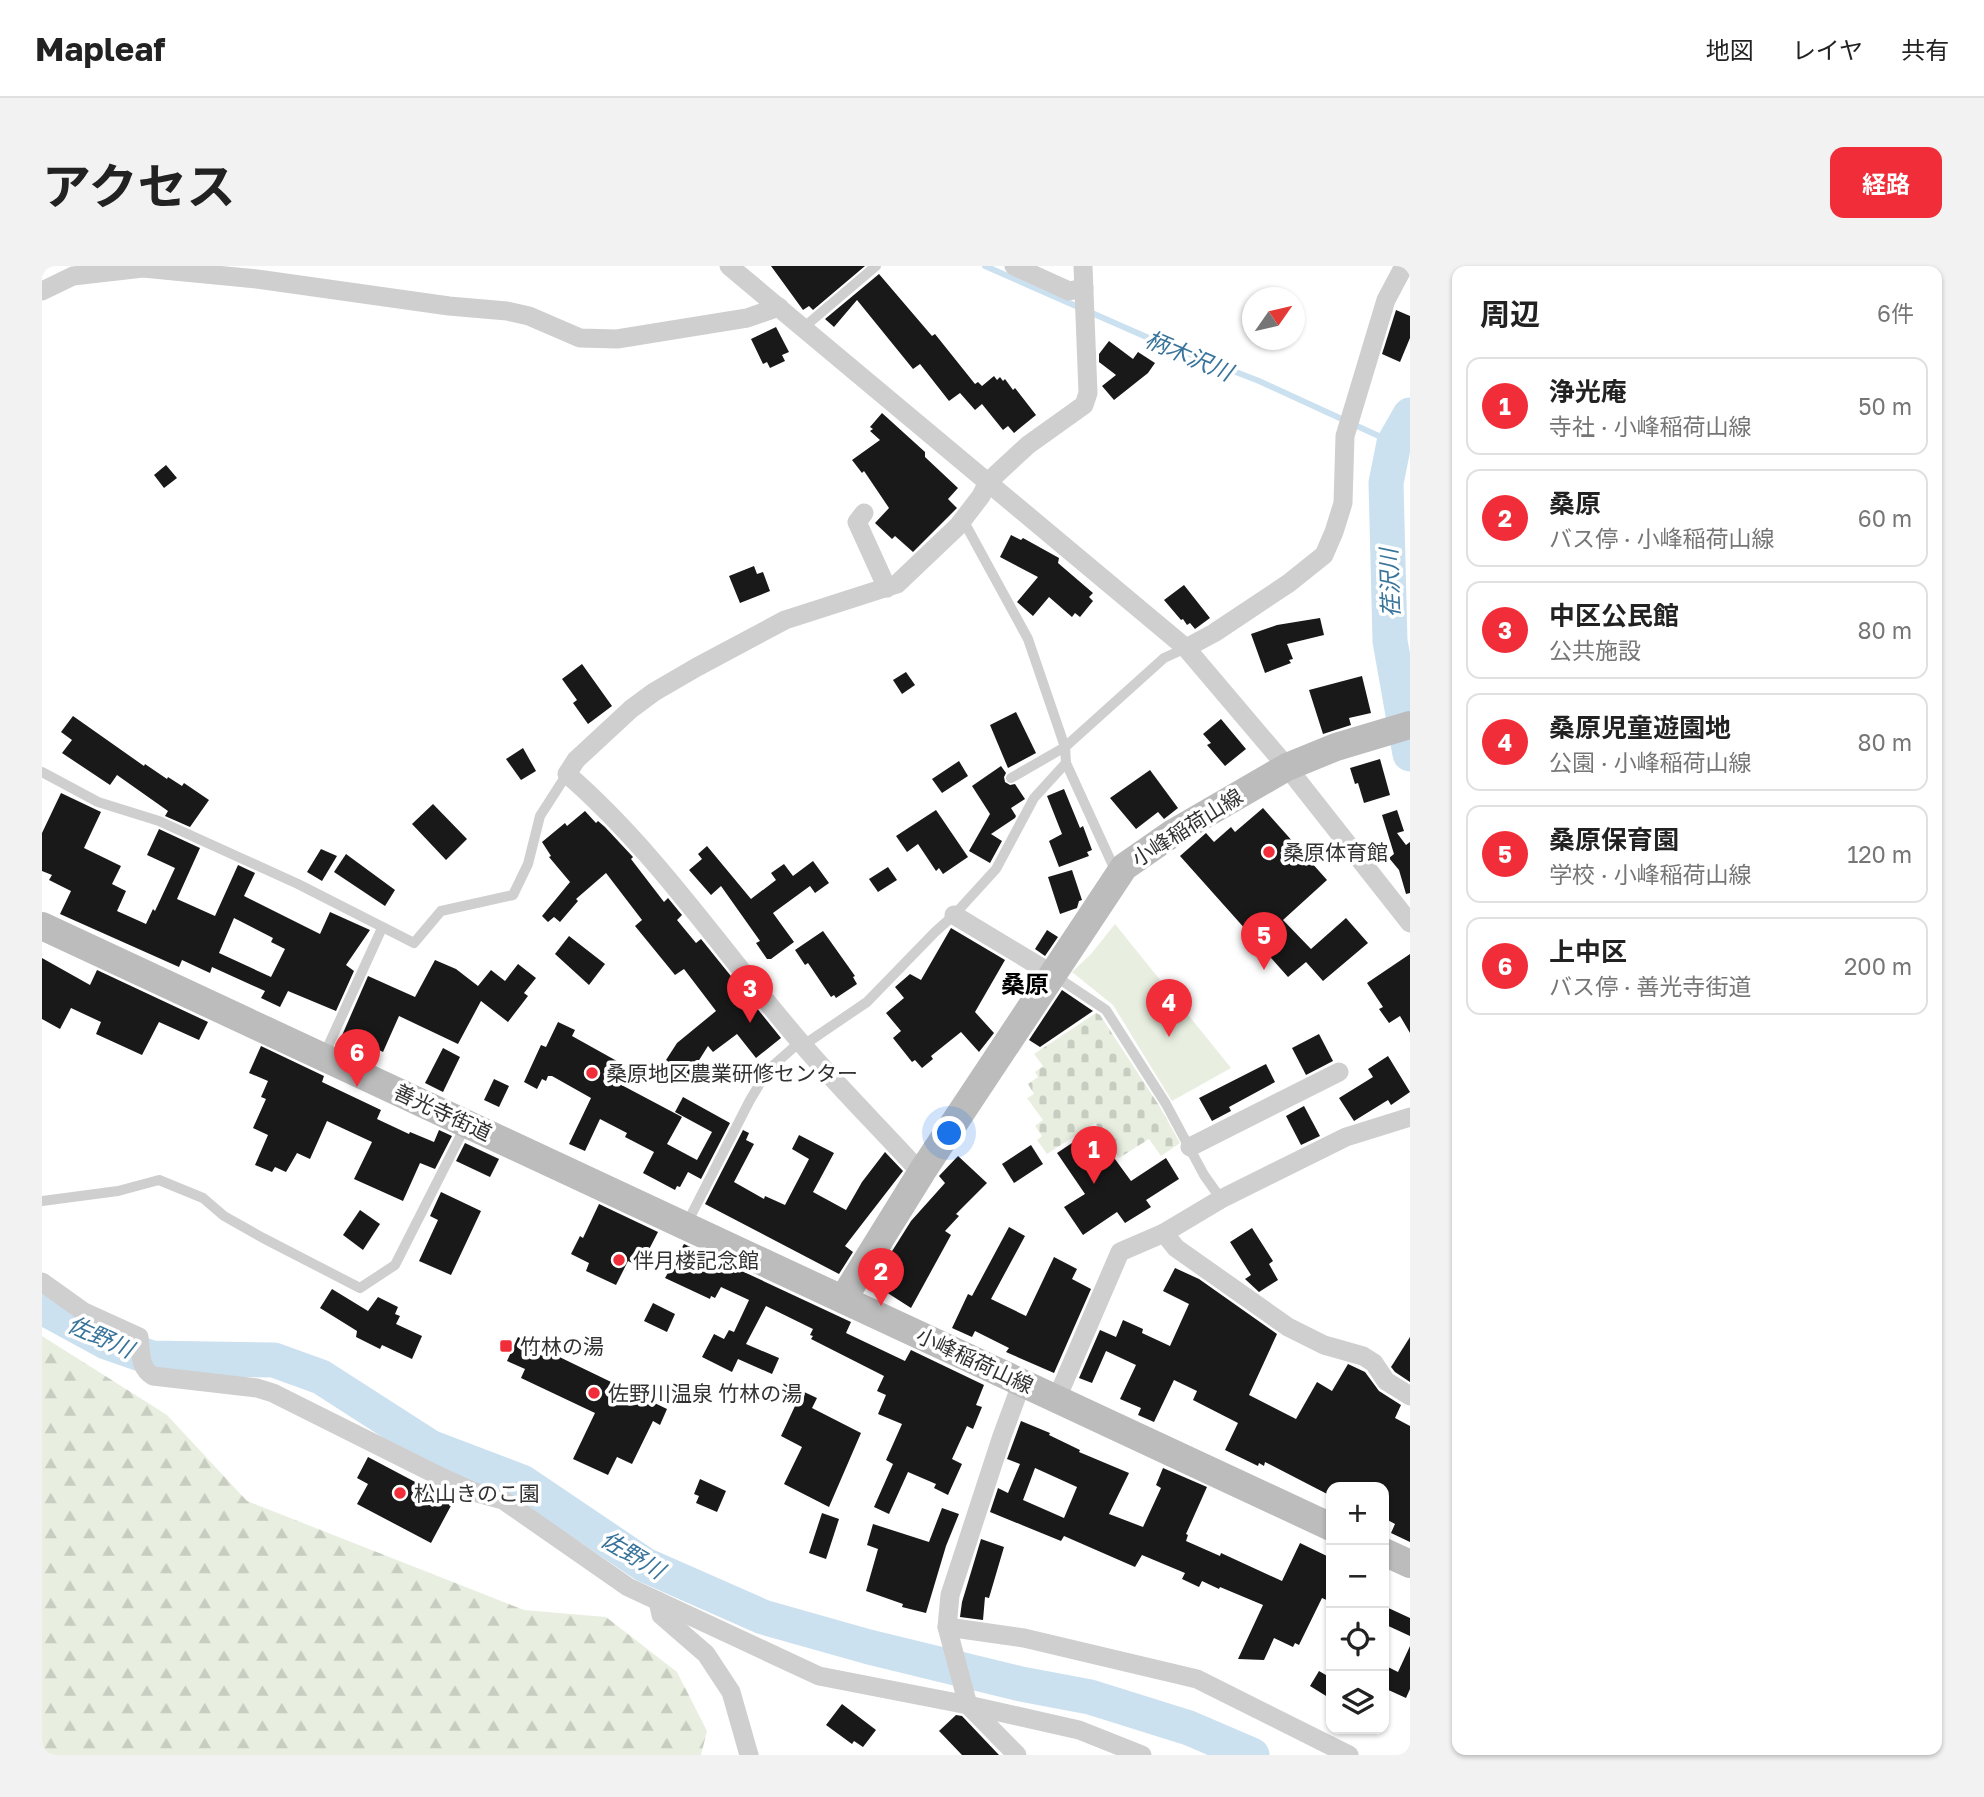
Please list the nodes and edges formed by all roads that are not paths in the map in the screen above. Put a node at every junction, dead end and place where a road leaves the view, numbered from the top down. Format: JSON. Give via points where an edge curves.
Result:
{"nodes":[{"id":1,"x":729,"y":266,"type":"edge"},
{"id":2,"x":876,"y":266,"type":"edge"},
{"id":3,"x":1014,"y":266,"type":"edge"},
{"id":4,"x":1083,"y":266,"type":"edge"},
{"id":5,"x":1404,"y":266,"type":"edge"},
{"id":6,"x":73,"y":271,"type":"edge"},
{"id":7,"x":42,"y":291,"type":"edge"},
{"id":8,"x":1084,"y":292,"type":"junction"},
{"id":9,"x":779,"y":307,"type":"junction"},
{"id":10,"x":803,"y":328,"type":"junction"},
{"id":11,"x":988,"y":482,"type":"junction"},
{"id":12,"x":864,"y":513,"type":"dead end"},
{"id":13,"x":962,"y":520,"type":"junction"},
{"id":14,"x":887,"y":587,"type":"junction"},
{"id":15,"x":1186,"y":649,"type":"junction"},
{"id":16,"x":1397,"y":729,"type":"edge"},
{"id":17,"x":1065,"y":747,"type":"junction"},
{"id":18,"x":1066,"y":763,"type":"junction"},
{"id":19,"x":1287,"y":767,"type":"junction"},
{"id":20,"x":42,"y":772,"type":"edge"},
{"id":21,"x":567,"y":774,"type":"junction"},
{"id":22,"x":1011,"y":778,"type":"dead end"},
{"id":23,"x":1118,"y":876,"type":"junction"},
{"id":24,"x":954,"y":915,"type":"junction"},
{"id":25,"x":1410,"y":923,"type":"edge"},
{"id":26,"x":42,"y":926,"type":"edge"},
{"id":27,"x":382,"y":928,"type":"junction"},
{"id":28,"x":1052,"y":974,"type":"junction"},
{"id":29,"x":802,"y":1044,"type":"junction"},
{"id":30,"x":323,"y":1057,"type":"junction"},
{"id":31,"x":1339,"y":1072,"type":"dead end"},
{"id":32,"x":1410,"y":1117,"type":"edge"},
{"id":33,"x":467,"y":1124,"type":"junction"},
{"id":34,"x":1190,"y":1147,"type":"junction"},
{"id":35,"x":923,"y":1170,"type":"junction"},
{"id":36,"x":1221,"y":1199,"type":"junction"},
{"id":37,"x":42,"y":1200,"type":"edge"},
{"id":38,"x":686,"y":1225,"type":"junction"},
{"id":39,"x":1164,"y":1233,"type":"junction"},
{"id":40,"x":42,"y":1282,"type":"edge"},
{"id":41,"x":843,"y":1299,"type":"junction"},
{"id":42,"x":1022,"y":1382,"type":"junction"},
{"id":43,"x":1410,"y":1396,"type":"edge"},
{"id":44,"x":1057,"y":1398,"type":"junction"},
{"id":45,"x":1326,"y":1525,"type":"edge"},
{"id":46,"x":1389,"y":1554,"type":"edge"},
{"id":47,"x":1410,"y":1564,"type":"edge"},
{"id":48,"x":658,"y":1601,"type":"junction"},
{"id":49,"x":948,"y":1631,"type":"junction"},
{"id":50,"x":967,"y":1702,"type":"junction"},
{"id":51,"x":749,"y":1755,"type":"edge"},
{"id":52,"x":1017,"y":1755,"type":"edge"},
{"id":53,"x":1142,"y":1755,"type":"edge"},
{"id":54,"x":1349,"y":1755,"type":"edge"}],
"edges":[{"from":1,"to":9,"type":"street"},
{"from":2,"to":10,"type":"lane"},
{"from":3,"to":8,"type":"street"},
{"from":4,"to":8,"type":"street"},
{"from":5,"to":15,"type":"street","via":[[1386,300],[1345,436],[1343,503],[1324,555]]},
{"from":6,"to":7,"type":"street"},
{"from":6,"to":9,"type":"street","via":[[143,268],[257,279],[507,311],[580,338],[617,340],[747,318]]},
{"from":8,"to":11,"type":"street","via":[[1088,393],[1084,405],[1028,445]]},
{"from":9,"to":10,"type":"street"},
{"from":10,"to":11,"type":"street"},
{"from":11,"to":13,"type":"street"},
{"from":11,"to":15,"type":"street"},
{"from":12,"to":14,"type":"street","via":[[857,522]]},
{"from":13,"to":14,"type":"street","via":[[920,564]]},
{"from":13,"to":17,"type":"lane","via":[[1028,639]]},
{"from":14,"to":21,"type":"street","via":[[785,620],[653,692],[576,760]]},
{"from":15,"to":17,"type":"lane","via":[[1164,658]]},
{"from":15,"to":19,"type":"street"},
{"from":16,"to":19,"type":"main road","name":"小峰稲荷山線"},
{"from":17,"to":18,"type":"lane"},
{"from":17,"to":22,"type":"lane"},
{"from":18,"to":23,"type":"lane"},
{"from":18,"to":24,"type":"lane","via":[[1034,798],[996,869]]},
{"from":19,"to":23,"type":"main road","name":"小峰稲荷山線","via":[[1173,833]]},
{"from":19,"to":25,"type":"street"},
{"from":20,"to":27,"type":"lane","via":[[98,802],[159,821],[286,879]]},
{"from":21,"to":27,"type":"lane","via":[[540,816],[528,864],[513,895],[441,911],[414,943]]},
{"from":21,"to":29,"type":"street","via":[[600,802],[702,919]]},
{"from":23,"to":28,"type":"main road","name":"小峰稲荷山線"},
{"from":24,"to":28,"type":"street"},
{"from":24,"to":29,"type":"lane","via":[[867,1002]]},
{"from":26,"to":30,"type":"main road","name":"善光寺街道"},
{"from":27,"to":30,"type":"lane"},
{"from":28,"to":34,"type":"lane","via":[[1107,1010]]},
{"from":28,"to":35,"type":"main road","name":"小峰稲荷山線"},
{"from":29,"to":35,"type":"street"},
{"from":29,"to":38,"type":"lane","via":[[768,1070]]},
{"from":30,"to":33,"type":"main road","name":"善光寺街道"},
{"from":31,"to":34,"type":"street"},
{"from":32,"to":36,"type":"street","via":[[1346,1137]]},
{"from":33,"to":37,"type":"lane","via":[[395,1265],[360,1288],[263,1238],[203,1198],[159,1180],[118,1191]]},
{"from":33,"to":38,"type":"main road","name":"善光寺街道"},
{"from":34,"to":36,"type":"lane"},
{"from":35,"to":41,"type":"main road","name":"小峰稲荷山線"},
{"from":36,"to":39,"type":"street"},
{"from":38,"to":41,"type":"main road","name":"善光寺街道"},
{"from":39,"to":43,"type":"street","via":[[1176,1248],[1288,1327],[1324,1345],[1363,1356],[1386,1381]]},
{"from":39,"to":44,"type":"street","via":[[1120,1252]]},
{"from":40,"to":48,"type":"street","via":[[84,1312],[139,1337],[142,1364],[153,1376],[273,1393],[439,1476],[503,1500],[628,1587]]},
{"from":41,"to":42,"type":"main road","name":"小峰稲荷山線"},
{"from":42,"to":44,"type":"main road","name":"小峰稲荷山線"},
{"from":42,"to":49,"type":"street","via":[[950,1595]]},
{"from":44,"to":45,"type":"main road","name":"小峰稲荷山線"},
{"from":46,"to":47,"type":"main road"},
{"from":48,"to":50,"type":"street","via":[[819,1676]]},
{"from":48,"to":51,"type":"street","via":[[661,1615],[706,1654],[731,1692]]},
{"from":49,"to":50,"type":"street"},
{"from":49,"to":54,"type":"street","via":[[1024,1639],[1197,1679]]},
{"from":50,"to":52,"type":"street"},
{"from":50,"to":53,"type":"street","via":[[1079,1730]]}]}
